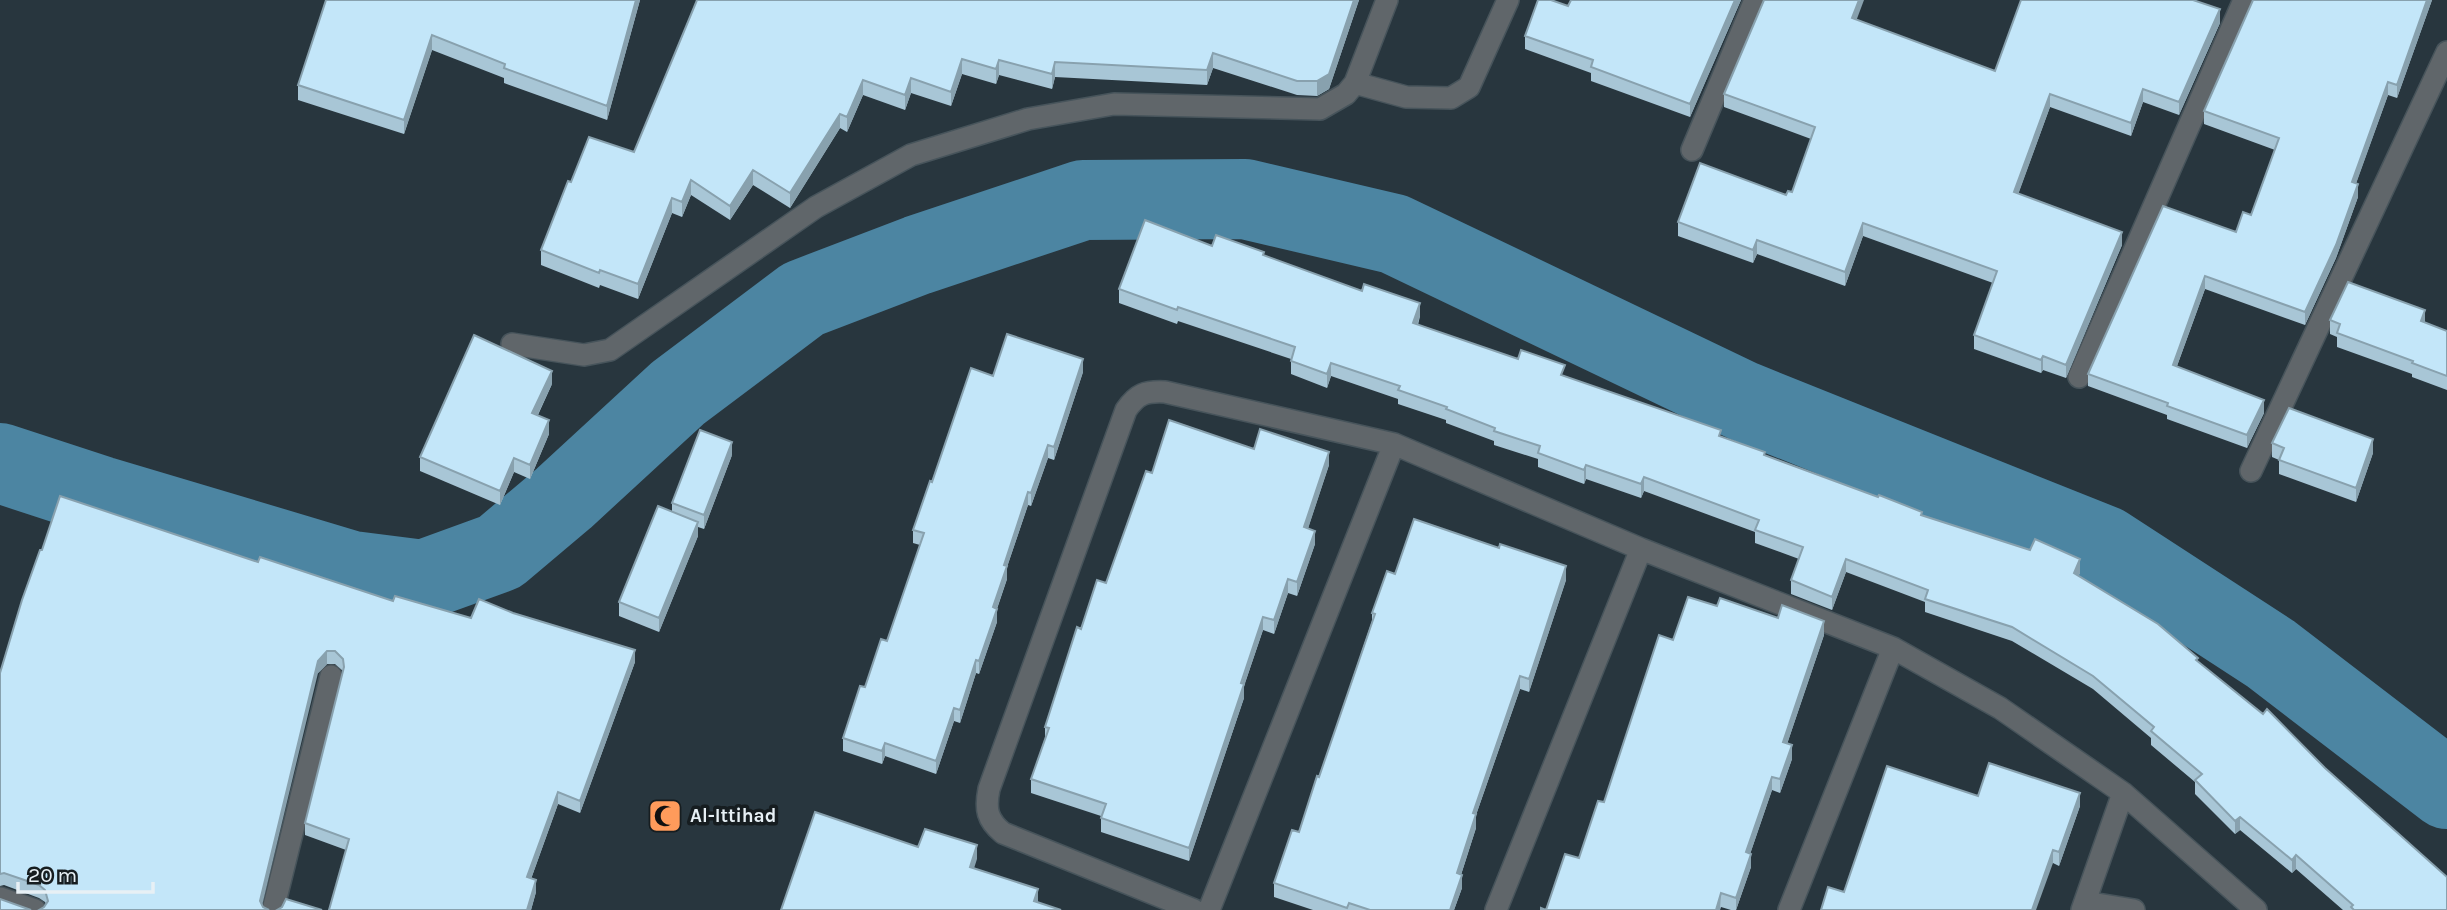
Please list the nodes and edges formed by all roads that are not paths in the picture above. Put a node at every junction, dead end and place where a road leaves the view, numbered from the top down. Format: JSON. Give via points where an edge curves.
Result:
{"nodes":[{"id":1,"x":1387,"y":0,"type":"edge"},
{"id":2,"x":1508,"y":0,"type":"edge"},
{"id":3,"x":1755,"y":0,"type":"edge"},
{"id":4,"x":2244,"y":0,"type":"edge"},
{"id":5,"x":2447,"y":52,"type":"edge"},
{"id":6,"x":1355,"y":83,"type":"junction"},
{"id":7,"x":1692,"y":150,"type":"dead end"},
{"id":8,"x":512,"y":344,"type":"dead end"},
{"id":9,"x":2079,"y":377,"type":"dead end"},
{"id":10,"x":1394,"y":444,"type":"junction"},
{"id":11,"x":2251,"y":471,"type":"dead end"},
{"id":12,"x":1641,"y":549,"type":"junction"},
{"id":13,"x":1893,"y":648,"type":"junction"},
{"id":14,"x":331,"y":676,"type":"dead end"},
{"id":15,"x":2123,"y":793,"type":"junction"},
{"id":16,"x":0,"y":898,"type":"edge"},
{"id":17,"x":2083,"y":906,"type":"edge"},
{"id":18,"x":34,"y":910,"type":"edge"},
{"id":19,"x":273,"y":910,"type":"edge"},
{"id":20,"x":1194,"y":910,"type":"edge"},
{"id":21,"x":1209,"y":910,"type":"edge"},
{"id":22,"x":1496,"y":910,"type":"edge"},
{"id":23,"x":1789,"y":910,"type":"edge"},
{"id":24,"x":2134,"y":910,"type":"edge"},
{"id":25,"x":2256,"y":910,"type":"edge"}],
"edges":[{"from":1,"to":6,"type":"street"},
{"from":2,"to":6,"type":"street","via":[[1469,87],[1451,98],[1406,97]]},
{"from":3,"to":7,"type":"street"},
{"from":4,"to":9,"type":"street"},
{"from":5,"to":11,"type":"street"},
{"from":6,"to":8,"type":"street","via":[[1320,109],[1114,104],[1028,119],[911,155],[816,206],[610,351],[584,355]]},
{"from":10,"to":12,"type":"street"},
{"from":10,"to":20,"type":"street","via":[[1165,391],[1142,393],[1126,410],[989,789],[987,815],[1003,833]]},
{"from":10,"to":21,"type":"street"},
{"from":12,"to":13,"type":"street"},
{"from":12,"to":22,"type":"street"},
{"from":13,"to":15,"type":"street","via":[[2000,708]]},
{"from":13,"to":23,"type":"street"},
{"from":14,"to":19,"type":"street"},
{"from":15,"to":17,"type":"street"},
{"from":15,"to":25,"type":"street"},
{"from":16,"to":18,"type":"street"},
{"from":17,"to":24,"type":"street"}]}
